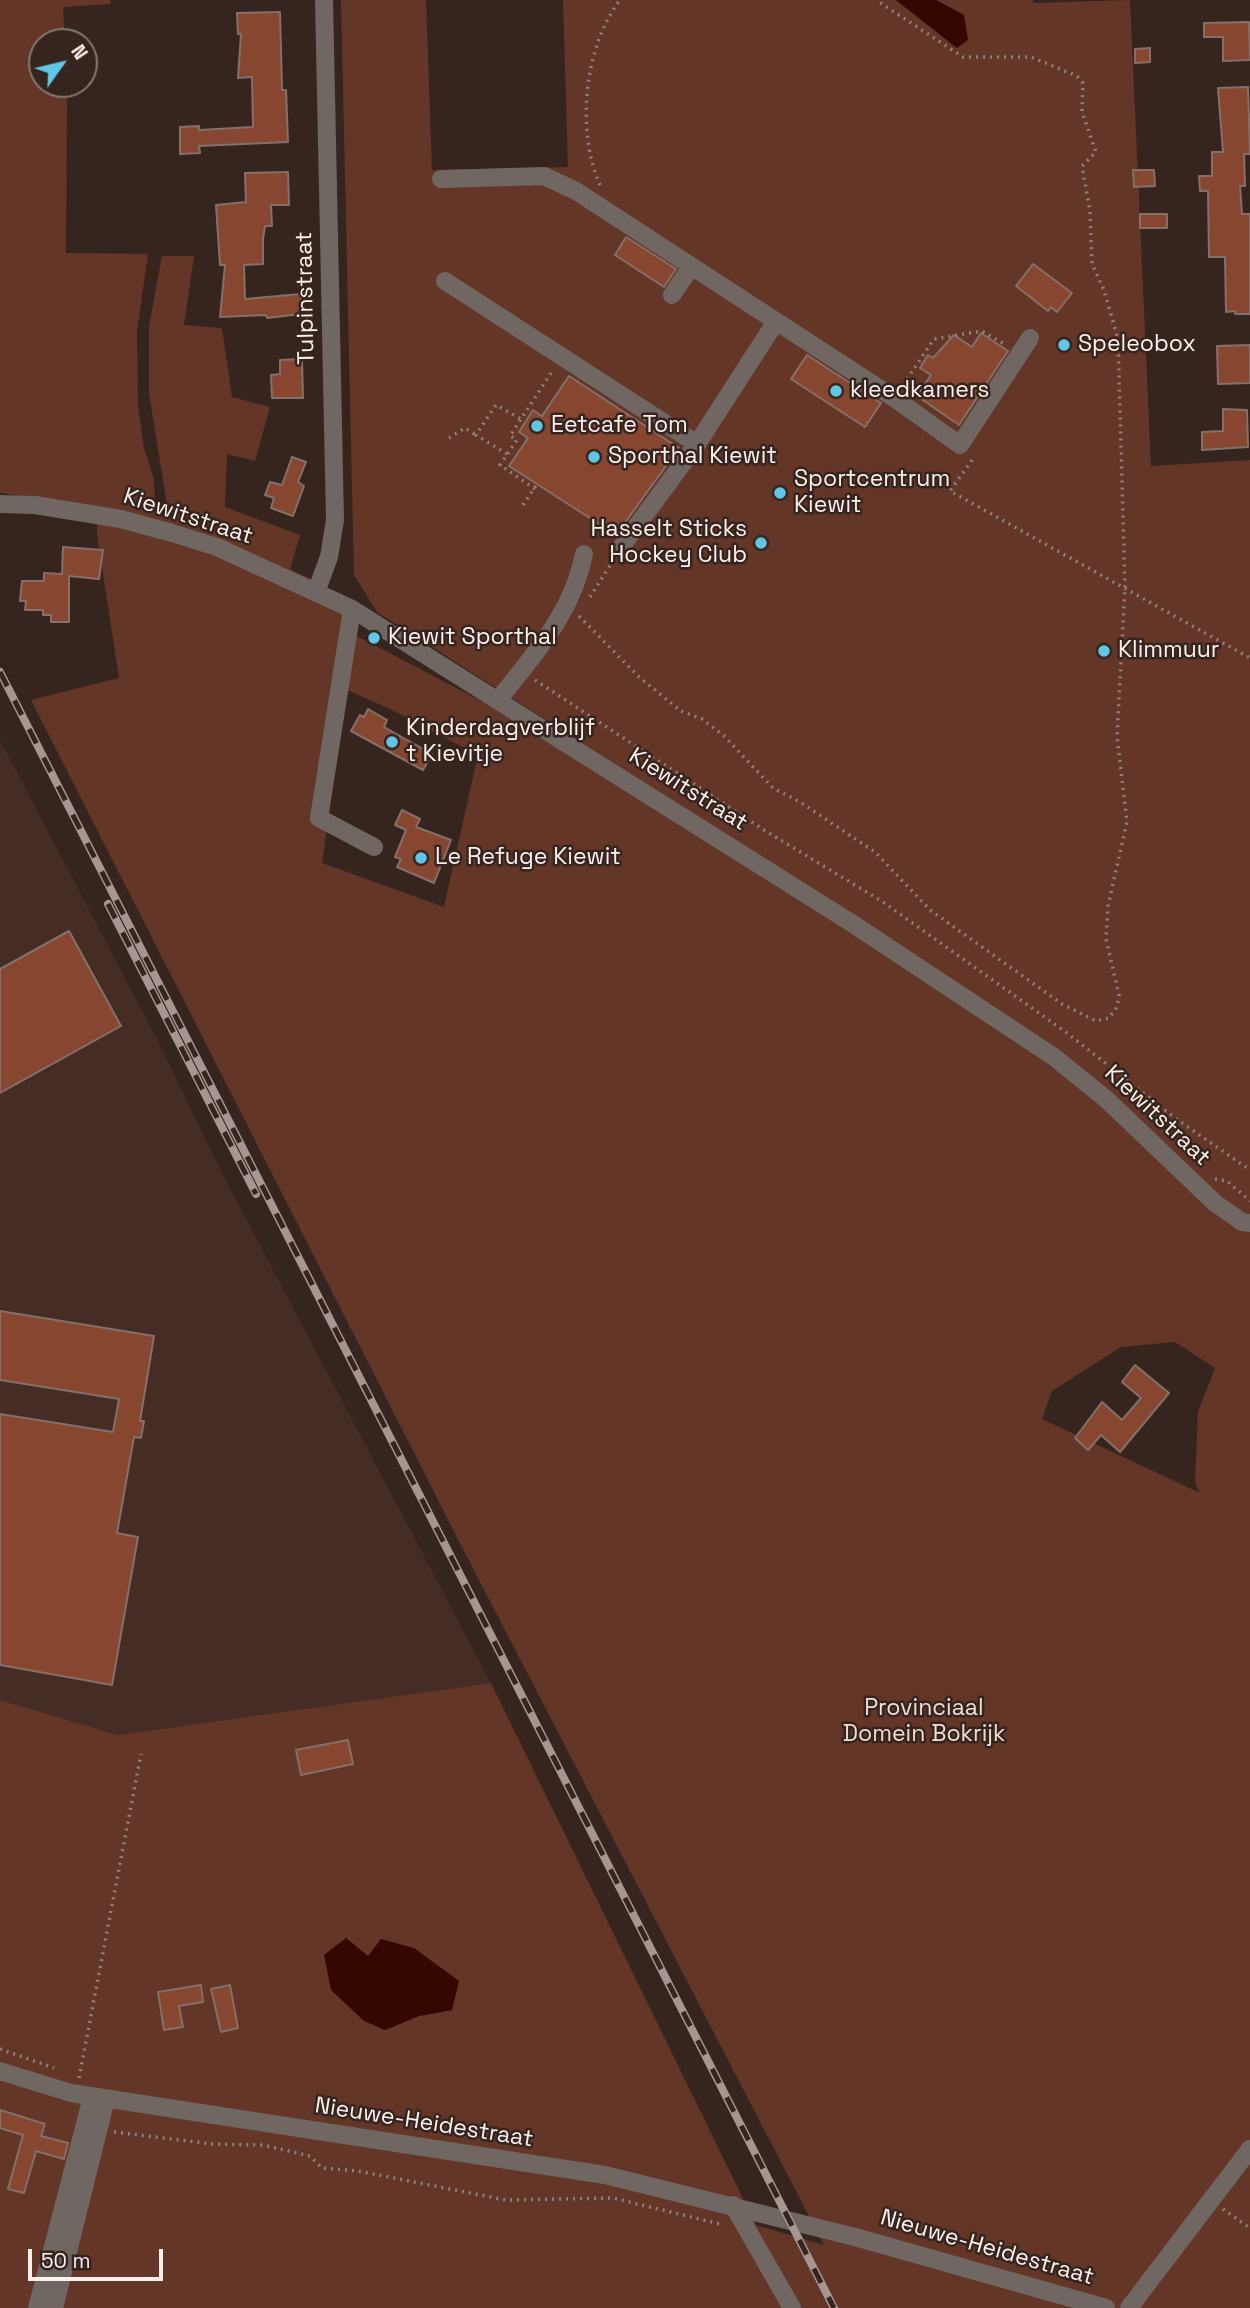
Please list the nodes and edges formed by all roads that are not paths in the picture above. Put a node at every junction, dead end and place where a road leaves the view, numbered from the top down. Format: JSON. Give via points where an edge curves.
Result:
{"nodes":[{"id":1,"x":324,"y":0,"type":"edge"},
{"id":2,"x":441,"y":178,"type":"dead end"},
{"id":3,"x":691,"y":267,"type":"junction"},
{"id":4,"x":445,"y":281,"type":"dead end"},
{"id":5,"x":672,"y":295,"type":"dead end"},
{"id":6,"x":775,"y":323,"type":"junction"},
{"id":7,"x":1030,"y":338,"type":"dead end"},
{"id":8,"x":696,"y":444,"type":"junction"},
{"id":9,"x":0,"y":504,"type":"edge"},
{"id":10,"x":622,"y":546,"type":"road end"},
{"id":11,"x":584,"y":554,"type":"dead end"},
{"id":12,"x":316,"y":592,"type":"junction"},
{"id":13,"x":352,"y":609,"type":"junction"},
{"id":14,"x":499,"y":699,"type":"junction"},
{"id":15,"x":374,"y":847,"type":"dead end"},
{"id":16,"x":1250,"y":1223,"type":"edge"},
{"id":17,"x":0,"y":2071,"type":"edge"},
{"id":18,"x":91,"y":2096,"type":"junction"},
{"id":19,"x":1250,"y":2149,"type":"edge"},
{"id":20,"x":733,"y":2205,"type":"junction"},
{"id":21,"x":37,"y":2308,"type":"edge"},
{"id":22,"x":54,"y":2308,"type":"edge"},
{"id":23,"x":792,"y":2308,"type":"edge"},
{"id":24,"x":1106,"y":2308,"type":"edge"},
{"id":25,"x":1129,"y":2308,"type":"edge"}],
"edges":[{"from":1,"to":12,"type":"street","name":"Tulpinstraat","via":[[335,520],[329,557]]},
{"from":2,"to":3,"type":"street","via":[[544,176],[576,191]]},
{"from":3,"to":5,"type":"street"},
{"from":3,"to":6,"type":"street"},
{"from":4,"to":8,"type":"street"},
{"from":6,"to":7,"type":"street","via":[[960,445]]},
{"from":6,"to":8,"type":"street"},
{"from":8,"to":10,"type":"street"},
{"from":9,"to":12,"type":"street","name":"Kiewitstraat","via":[[121,519],[172,533],[217,547]]},
{"from":11,"to":14,"type":"street","via":[[579,583],[558,624]]},
{"from":12,"to":13,"type":"street","name":"Kiewitstraat"},
{"from":13,"to":14,"type":"street","name":"Kiewitstraat"},
{"from":13,"to":15,"type":"street","via":[[319,818]]},
{"from":14,"to":16,"type":"street","name":"Kiewitstraat","via":[[1054,1057],[1229,1214]]},
{"from":17,"to":18,"type":"street","name":"Nieuwe-Heidestraat"},
{"from":18,"to":20,"type":"street","name":"Nieuwe-Heidestraat","via":[[605,2175]]},
{"from":18,"to":21,"type":"street"},
{"from":18,"to":22,"type":"street","via":[[98,2130]]},
{"from":19,"to":25,"type":"street"},
{"from":20,"to":23,"type":"street"},
{"from":20,"to":24,"type":"street","name":"Nieuwe-Heidestraat"}]}
